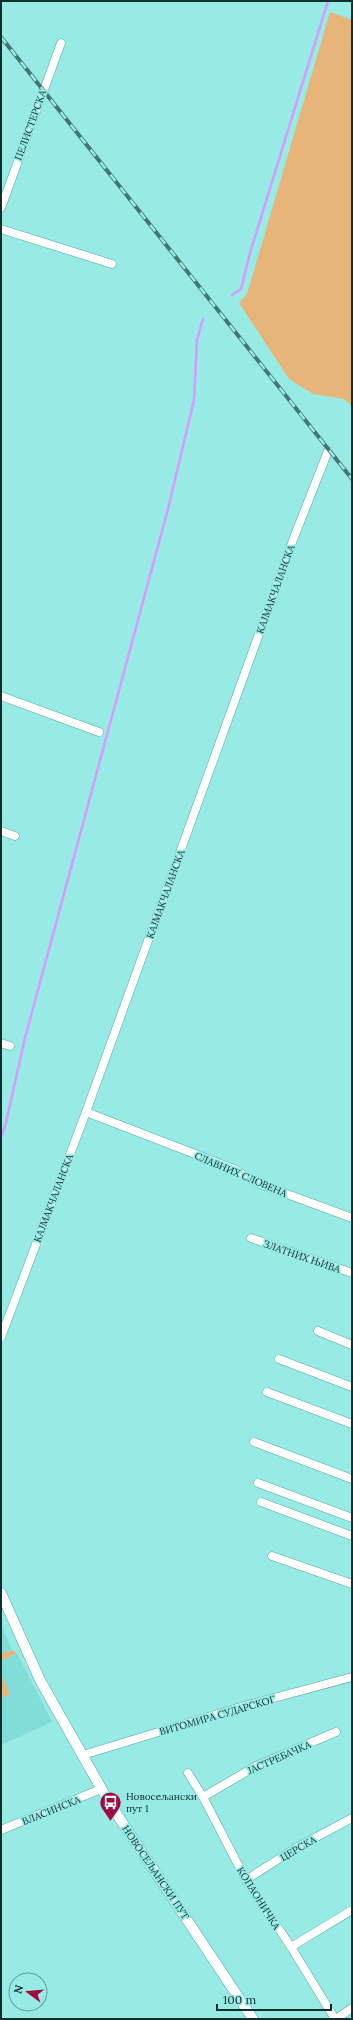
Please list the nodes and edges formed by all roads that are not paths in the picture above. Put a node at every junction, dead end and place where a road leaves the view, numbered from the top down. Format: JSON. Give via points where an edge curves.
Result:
{"nodes":[{"id":1,"x":61,"y":43,"type":"dead end"},
{"id":2,"x":1,"y":208,"type":"edge"},
{"id":3,"x":1,"y":229,"type":"edge"},
{"id":4,"x":112,"y":264,"type":"dead end"},
{"id":5,"x":328,"y":451,"type":"dead end"},
{"id":6,"x":1,"y":696,"type":"edge"},
{"id":7,"x":98,"y":732,"type":"dead end"},
{"id":8,"x":1,"y":831,"type":"edge"},
{"id":9,"x":15,"y":836,"type":"dead end"},
{"id":10,"x":1,"y":1043,"type":"edge"},
{"id":11,"x":10,"y":1046,"type":"dead end"},
{"id":12,"x":86,"y":1112,"type":"junction"},
{"id":13,"x":352,"y":1218,"type":"edge"},
{"id":14,"x":251,"y":1238,"type":"dead end"},
{"id":15,"x":352,"y":1273,"type":"edge"},
{"id":16,"x":318,"y":1331,"type":"dead end"},
{"id":17,"x":1,"y":1337,"type":"edge"},
{"id":18,"x":352,"y":1344,"type":"edge"},
{"id":19,"x":279,"y":1359,"type":"dead end"},
{"id":20,"x":352,"y":1387,"type":"edge"},
{"id":21,"x":267,"y":1392,"type":"dead end"},
{"id":22,"x":352,"y":1424,"type":"edge"},
{"id":23,"x":254,"y":1442,"type":"dead end"},
{"id":24,"x":352,"y":1479,"type":"edge"},
{"id":25,"x":258,"y":1483,"type":"dead end"},
{"id":26,"x":261,"y":1502,"type":"dead end"},
{"id":27,"x":352,"y":1518,"type":"edge"},
{"id":28,"x":352,"y":1536,"type":"edge"},
{"id":29,"x":272,"y":1556,"type":"dead end"},
{"id":30,"x":352,"y":1584,"type":"edge"},
{"id":31,"x":1,"y":1593,"type":"edge"},
{"id":32,"x":352,"y":1677,"type":"edge"},
{"id":33,"x":336,"y":1732,"type":"dead end"},
{"id":34,"x":83,"y":1755,"type":"junction"},
{"id":35,"x":188,"y":1773,"type":"dead end"},
{"id":36,"x":101,"y":1789,"type":"junction"},
{"id":37,"x":203,"y":1797,"type":"junction"},
{"id":38,"x":352,"y":1818,"type":"edge"},
{"id":39,"x":1,"y":1830,"type":"edge"},
{"id":40,"x":246,"y":1880,"type":"junction"},
{"id":41,"x":352,"y":1910,"type":"edge"},
{"id":42,"x":291,"y":1947,"type":"junction"},
{"id":43,"x":352,"y":2008,"type":"edge"},
{"id":44,"x":253,"y":2019,"type":"edge"},
{"id":45,"x":336,"y":2019,"type":"edge"}],
"edges":[{"from":1,"to":2,"type":"street","name":"ПЕЛИСТЕРСКА"},
{"from":3,"to":4,"type":"street"},
{"from":5,"to":12,"type":"street","name":"КАЈМАКЧАЛАНСКА","via":[[290,548]]},
{"from":6,"to":7,"type":"street"},
{"from":8,"to":9,"type":"street"},
{"from":10,"to":11,"type":"street"},
{"from":12,"to":13,"type":"street","name":"СЛАВНИХ СЛОВЕНА","via":[[234,1169],[257,1183]]},
{"from":12,"to":17,"type":"street","name":"КАЈМАКЧАЛАНСКА"},
{"from":14,"to":15,"type":"street","name":"ЗЛАТНИХ ЊИВА"},
{"from":16,"to":18,"type":"street"},
{"from":19,"to":20,"type":"street"},
{"from":21,"to":22,"type":"street"},
{"from":23,"to":24,"type":"street"},
{"from":25,"to":27,"type":"street"},
{"from":26,"to":28,"type":"street"},
{"from":29,"to":30,"type":"street"},
{"from":31,"to":34,"type":"main road","name":"НОВОСЕЉАНСКИ ПУТ","via":[[40,1680]]},
{"from":32,"to":34,"type":"street","name":"ВИТОМИРА СУДАРСКОГ","via":[[244,1706]]},
{"from":33,"to":37,"type":"street","name":"ЈАСТРЕБАЧКА","via":[[256,1766]]},
{"from":34,"to":36,"type":"main road","name":"НОВОСЕЉАНСКИ ПУТ"},
{"from":35,"to":37,"type":"street","name":"КОПАОНИЧКА"},
{"from":36,"to":39,"type":"street","name":"ВЛАСИНСКА"},
{"from":36,"to":44,"type":"main road","name":"НОВОСЕЉАНСКИ ПУТ"},
{"from":37,"to":40,"type":"street","name":"КОПАОНИЧКА"},
{"from":38,"to":40,"type":"street","name":"ЦЕРСКА","via":[[294,1849]]},
{"from":40,"to":42,"type":"street","name":"КОПАОНИЧКА"},
{"from":41,"to":42,"type":"street"},
{"from":42,"to":45,"type":"street","name":"КОПАОНИЧКА"},
{"from":43,"to":45,"type":"street"}]}
